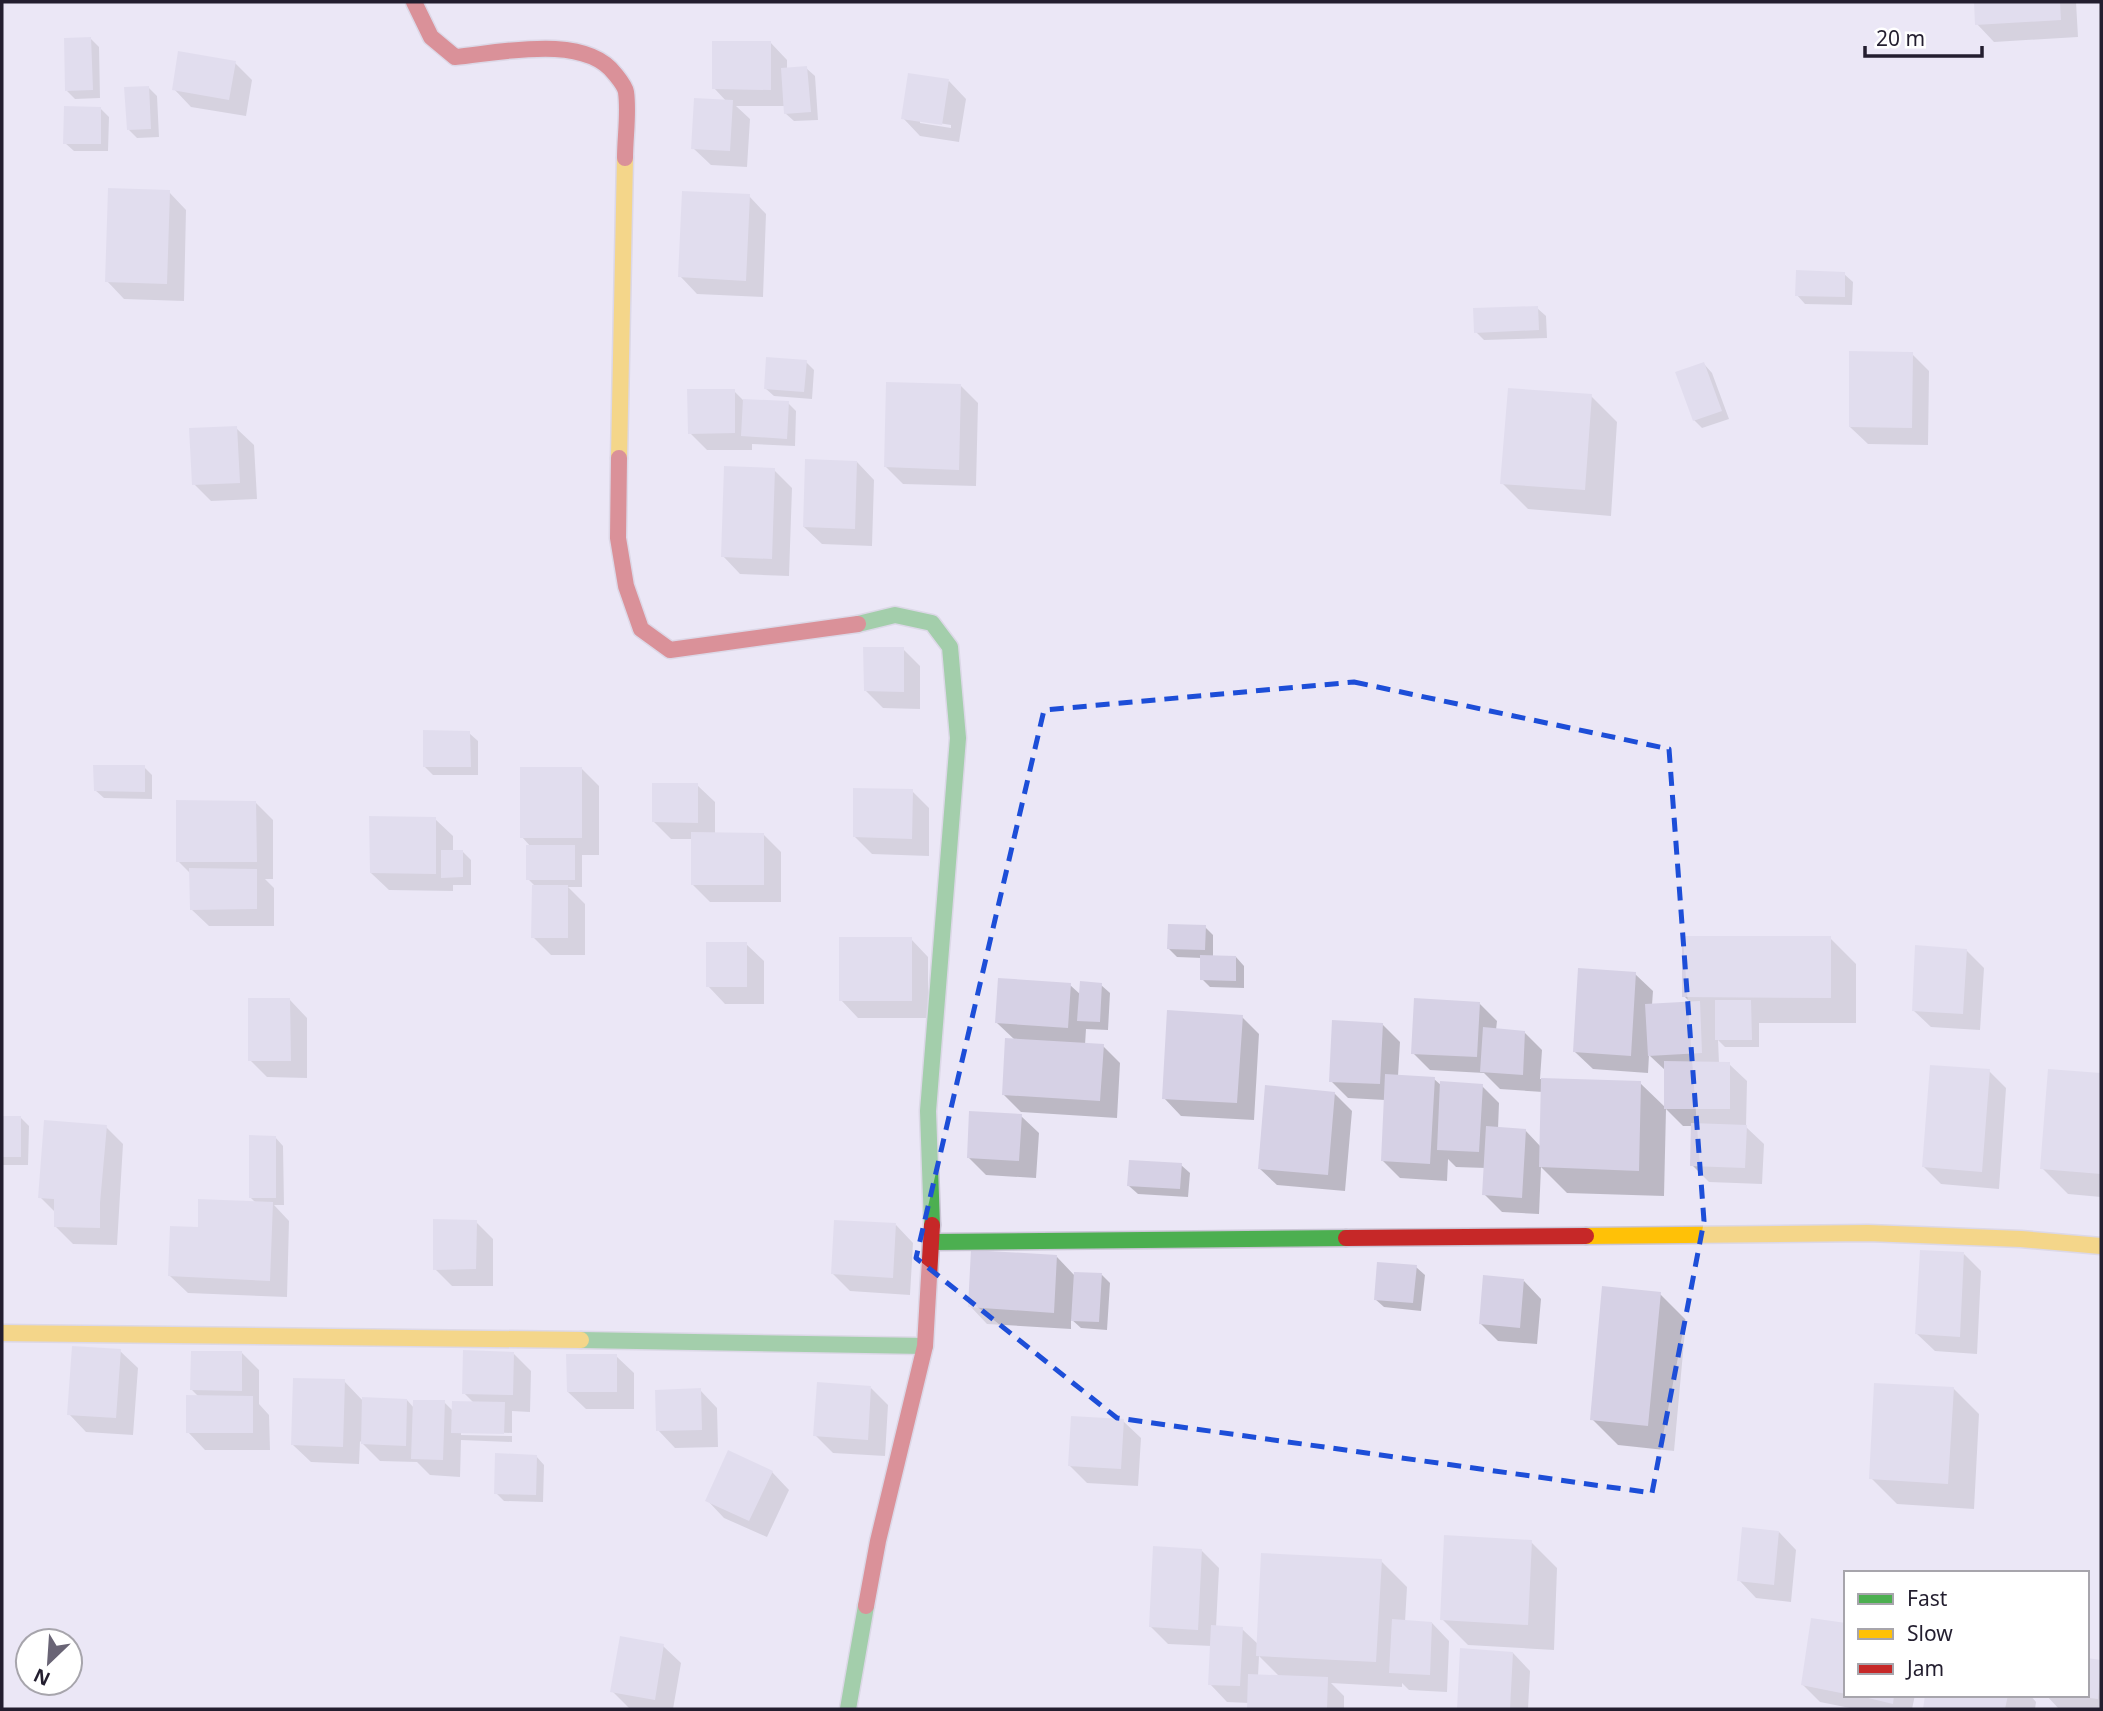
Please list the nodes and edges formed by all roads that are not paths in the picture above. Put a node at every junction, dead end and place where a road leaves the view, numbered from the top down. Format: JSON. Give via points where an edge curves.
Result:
{"nodes":[{"id":1,"x":414,"y":2,"type":"edge"},
{"id":2,"x":933,"y":1242,"type":"junction"},
{"id":3,"x":2101,"y":1246,"type":"edge"},
{"id":4,"x":2,"y":1333,"type":"edge"},
{"id":5,"x":925,"y":1346,"type":"junction"},
{"id":6,"x":848,"y":1709,"type":"edge"}],
"edges":[{"from":1,"to":2,"type":"street","via":[[431,37],[455,57],[552,50],[594,55],[614,71],[626,90],[618,538],[626,586],[641,629],[670,650],[848,626],[895,615],[932,623],[950,647],[958,738],[929,1111]]},
{"from":2,"to":3,"type":"street","via":[[1868,1233]]},
{"from":2,"to":5,"type":"street"},
{"from":4,"to":5,"type":"street"},
{"from":5,"to":6,"type":"street","via":[[878,1541]]}]}
